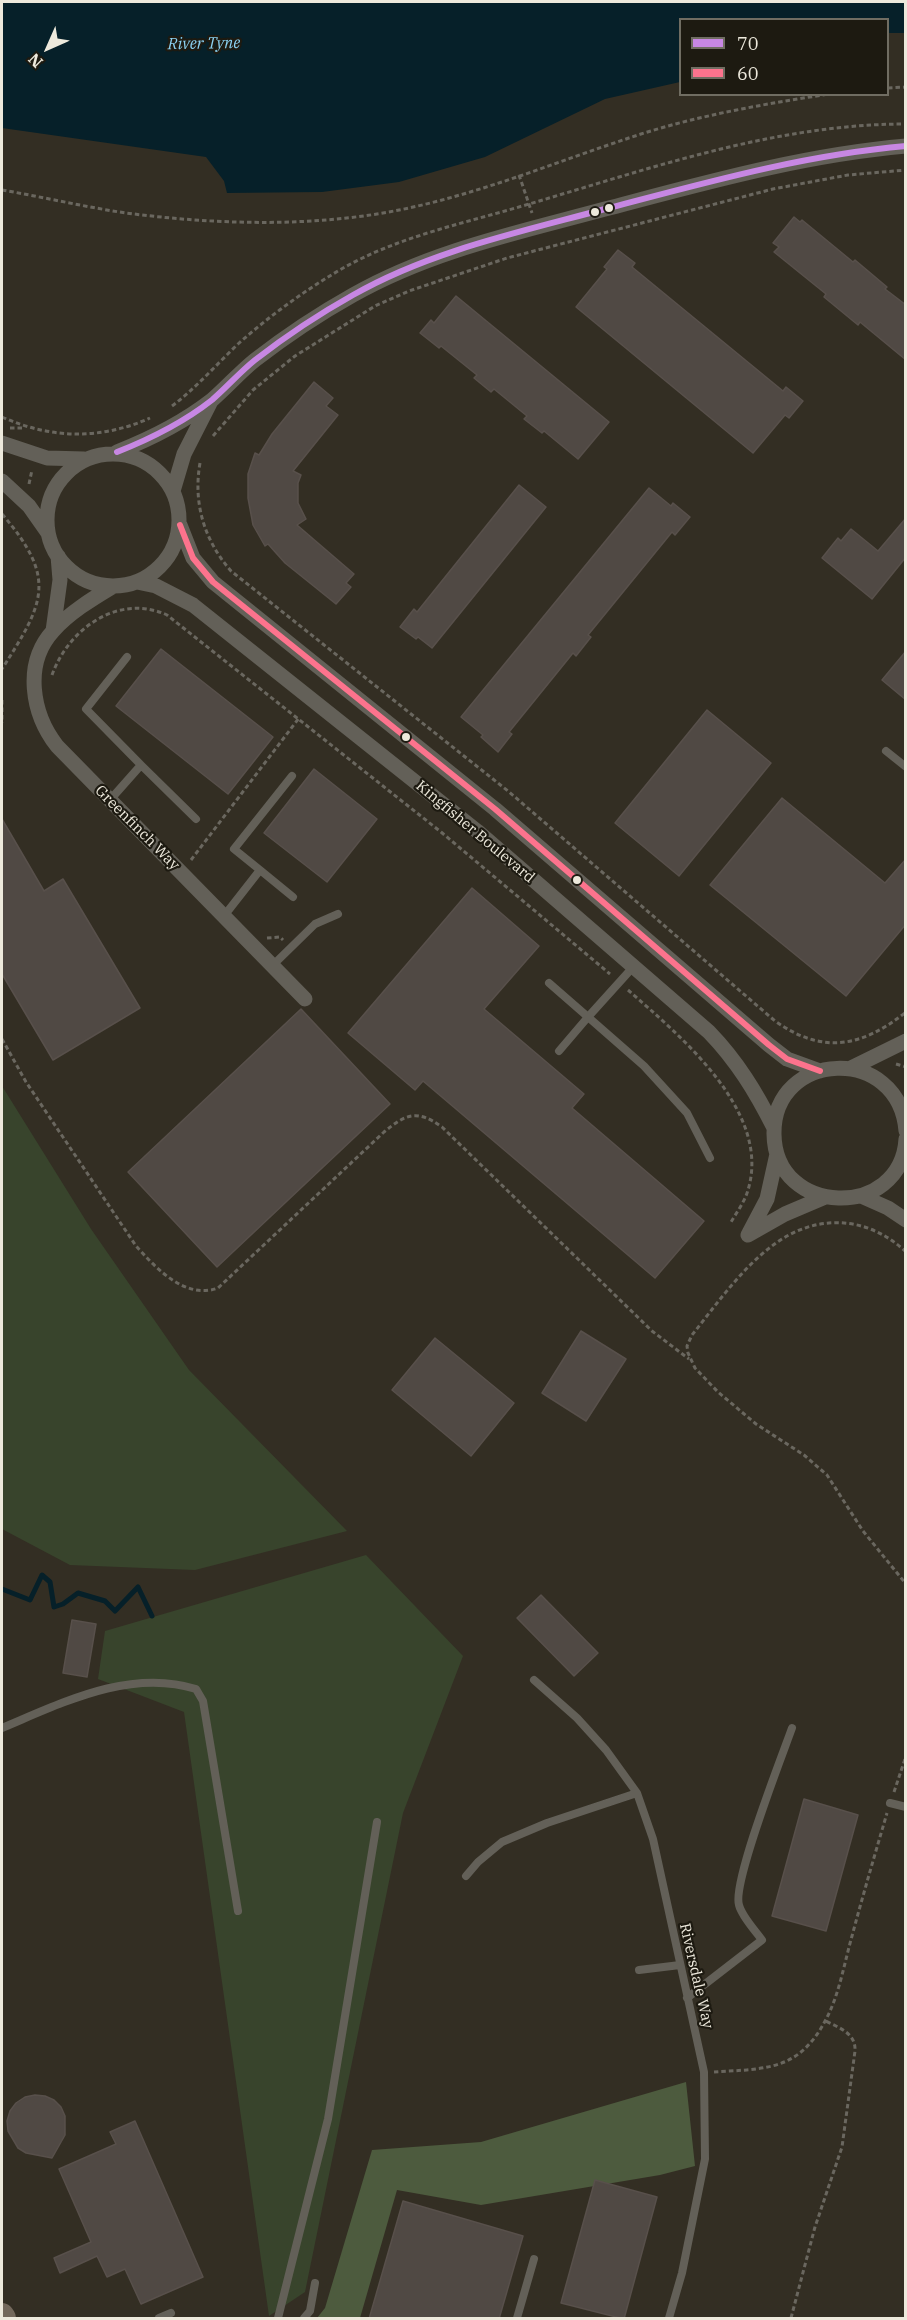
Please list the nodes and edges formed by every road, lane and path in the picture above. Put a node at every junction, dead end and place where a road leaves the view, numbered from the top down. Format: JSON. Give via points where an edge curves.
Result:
{"nodes":[{"id":1,"x":889,"y":87,"type":"edge"},
{"id":2,"x":906,"y":87,"type":"edge"},
{"id":3,"x":818,"y":96,"type":"edge"},
{"id":4,"x":906,"y":146,"type":"edge"},
{"id":5,"x":906,"y":170,"type":"edge"},
{"id":6,"x":519,"y":175,"type":"junction"},
{"id":7,"x":2,"y":190,"type":"edge"},
{"id":8,"x":537,"y":227,"type":"junction"},
{"id":9,"x":191,"y":391,"type":"dead end"},
{"id":10,"x":212,"y":400,"type":"junction"},
{"id":11,"x":165,"y":410,"type":"dead end"},
{"id":12,"x":2,"y":417,"type":"edge"},
{"id":13,"x":153,"y":417,"type":"dead end"},
{"id":14,"x":2,"y":428,"type":"edge"},
{"id":15,"x":30,"y":428,"type":"junction"},
{"id":16,"x":43,"y":431,"type":"junction"},
{"id":17,"x":212,"y":437,"type":"dead end"},
{"id":18,"x":2,"y":443,"type":"edge"},
{"id":19,"x":117,"y":452,"type":"junction"},
{"id":20,"x":203,"y":454,"type":"dead end"},
{"id":21,"x":35,"y":456,"type":"junction"},
{"id":22,"x":84,"y":459,"type":"junction"},
{"id":23,"x":2,"y":481,"type":"edge"},
{"id":24,"x":173,"y":491,"type":"junction"},
{"id":25,"x":19,"y":496,"type":"junction"},
{"id":26,"x":2,"y":514,"type":"edge"},
{"id":27,"x":180,"y":525,"type":"junction"},
{"id":28,"x":48,"y":533,"type":"junction"},
{"id":29,"x":58,"y":556,"type":"junction"},
{"id":30,"x":137,"y":582,"type":"junction"},
{"id":31,"x":112,"y":587,"type":"junction"},
{"id":32,"x":53,"y":631,"type":"junction"},
{"id":33,"x":127,"y":657,"type":"dead end"},
{"id":34,"x":2,"y":669,"type":"edge"},
{"id":35,"x":51,"y":679,"type":"dead end"},
{"id":36,"x":2,"y":700,"type":"edge"},
{"id":37,"x":299,"y":718,"type":"junction"},
{"id":38,"x":2,"y":723,"type":"edge"},
{"id":39,"x":886,"y":751,"type":"dead end"},
{"id":40,"x":141,"y":765,"type":"junction"},
{"id":41,"x":906,"y":767,"type":"edge"},
{"id":42,"x":292,"y":776,"type":"dead end"},
{"id":43,"x":110,"y":800,"type":"junction"},
{"id":44,"x":196,"y":819,"type":"dead end"},
{"id":45,"x":189,"y":862,"type":"dead end"},
{"id":46,"x":260,"y":870,"type":"junction"},
{"id":47,"x":293,"y":897,"type":"dead end"},
{"id":48,"x":338,"y":914,"type":"dead end"},
{"id":49,"x":224,"y":916,"type":"junction"},
{"id":50,"x":262,"y":935,"type":"dead end"},
{"id":51,"x":291,"y":948,"type":"junction"},
{"id":52,"x":272,"y":966,"type":"junction"},
{"id":53,"x":634,"y":966,"type":"junction"},
{"id":54,"x":619,"y":982,"type":"junction"},
{"id":55,"x":549,"y":983,"type":"dead end"},
{"id":56,"x":305,"y":999,"type":"dead end"},
{"id":57,"x":906,"y":1012,"type":"edge"},
{"id":58,"x":588,"y":1017,"type":"junction"},
{"id":59,"x":2,"y":1039,"type":"edge"},
{"id":60,"x":906,"y":1041,"type":"edge"},
{"id":61,"x":559,"y":1051,"type":"dead end"},
{"id":62,"x":851,"y":1068,"type":"junction"},
{"id":63,"x":819,"y":1071,"type":"junction"},
{"id":64,"x":746,"y":1077,"type":"junction"},
{"id":65,"x":906,"y":1087,"type":"edge"},
{"id":66,"x":726,"y":1092,"type":"junction"},
{"id":67,"x":902,"y":1112,"type":"junction"},
{"id":68,"x":774,"y":1128,"type":"junction"},
{"id":69,"x":906,"y":1131,"type":"edge"},
{"id":70,"x":906,"y":1142,"type":"edge"},
{"id":71,"x":777,"y":1154,"type":"junction"},
{"id":72,"x":710,"y":1158,"type":"dead end"},
{"id":73,"x":861,"y":1196,"type":"junction"},
{"id":74,"x":825,"y":1197,"type":"junction"},
{"id":75,"x":906,"y":1220,"type":"edge"},
{"id":76,"x":731,"y":1222,"type":"dead end"},
{"id":77,"x":906,"y":1252,"type":"edge"},
{"id":78,"x":689,"y":1359,"type":"junction"},
{"id":79,"x":906,"y":1584,"type":"edge"},
{"id":80,"x":534,"y":1680,"type":"dead end"},
{"id":81,"x":2,"y":1728,"type":"edge"},
{"id":82,"x":792,"y":1728,"type":"dead end"},
{"id":83,"x":906,"y":1756,"type":"edge"},
{"id":84,"x":637,"y":1793,"type":"junction"},
{"id":85,"x":890,"y":1803,"type":"junction"},
{"id":86,"x":906,"y":1807,"type":"edge"},
{"id":87,"x":377,"y":1822,"type":"dead end"},
{"id":88,"x":466,"y":1875,"type":"dead end"},
{"id":89,"x":238,"y":1911,"type":"dead end"},
{"id":90,"x":680,"y":1965,"type":"junction"},
{"id":91,"x":639,"y":1970,"type":"dead end"},
{"id":92,"x":687,"y":1998,"type":"junction"},
{"id":93,"x":826,"y":2021,"type":"junction"},
{"id":94,"x":704,"y":2072,"type":"junction"},
{"id":95,"x":534,"y":2259,"type":"dead end"},
{"id":96,"x":315,"y":2283,"type":"dead end"},
{"id":97,"x":171,"y":2313,"type":"dead end"},
{"id":98,"x":159,"y":2319,"type":"edge"},
{"id":99,"x":278,"y":2319,"type":"edge"},
{"id":100,"x":304,"y":2319,"type":"edge"},
{"id":101,"x":517,"y":2319,"type":"edge"},
{"id":102,"x":669,"y":2319,"type":"edge"},
{"id":103,"x":791,"y":2319,"type":"edge"}],
"edges":[{"from":1,"to":2,"type":"path"},
{"from":3,"to":6,"type":"path","via":[[642,134]]},
{"from":4,"to":8,"type":"street","via":[[799,161]]},
{"from":5,"to":17,"type":"path","via":[[848,175],[773,189],[507,258],[438,280],[375,306],[325,336],[268,377]]},
{"from":6,"to":7,"type":"path","via":[[414,207],[300,223],[126,213]]},
{"from":6,"to":8,"type":"path"},
{"from":8,"to":10,"type":"street","via":[[447,253],[356,293],[271,348]]},
{"from":9,"to":11,"type":"path"},
{"from":10,"to":19,"type":"street","via":[[157,434]]},
{"from":10,"to":24,"type":"street","via":[[184,454]]},
{"from":12,"to":15,"type":"path"},
{"from":13,"to":16,"type":"path","via":[[112,432],[78,435]]},
{"from":14,"to":15,"type":"path"},
{"from":15,"to":16,"type":"path"},
{"from":16,"to":21,"type":"path"},
{"from":18,"to":21,"type":"street"},
{"from":19,"to":22,"type":"street"},
{"from":19,"to":24,"type":"street","via":[[156,470]]},
{"from":20,"to":57,"type":"path","via":[[197,489],[202,523],[218,554],[240,578],[508,791],[759,1007],[791,1031],[833,1044],[867,1037]]},
{"from":21,"to":22,"type":"street"},
{"from":21,"to":25,"type":"path","via":[[28,485]]},
{"from":22,"to":28,"type":"street","via":[[64,474],[51,496],[46,519]]},
{"from":23,"to":25,"type":"street"},
{"from":24,"to":27,"type":"street"},
{"from":25,"to":26,"type":"path"},
{"from":25,"to":28,"type":"street"},
{"from":26,"to":34,"type":"path","via":[[34,562],[40,583],[25,631]]},
{"from":27,"to":30,"type":"street","via":[[168,558]]},
{"from":27,"to":63,"type":"street","name":"Kingfisher Boulevard","via":[[193,558],[213,582],[495,809],[769,1045],[787,1059]]},
{"from":28,"to":29,"type":"street"},
{"from":29,"to":31,"type":"street","via":[[74,574]]},
{"from":29,"to":32,"type":"street","name":"Greenfinch Way","via":[[60,580]]},
{"from":30,"to":31,"type":"street"},
{"from":30,"to":53,"type":"street","name":"Kingfisher Boulevard","via":[[170,592],[204,613],[477,831]]},
{"from":31,"to":32,"type":"street","name":"Greenfinch Way"},
{"from":32,"to":43,"type":"street","name":"Greenfinch Way","via":[[34,672],[38,711],[57,746]]},
{"from":33,"to":40,"type":"lane","via":[[87,709]]},
{"from":35,"to":37,"type":"path","via":[[70,645],[92,622],[113,611],[140,607],[167,615]]},
{"from":36,"to":38,"type":"path"},
{"from":37,"to":45,"type":"path"},
{"from":37,"to":54,"type":"path"},
{"from":39,"to":41,"type":"lane"},
{"from":40,"to":43,"type":"lane"},
{"from":40,"to":44,"type":"lane"},
{"from":42,"to":46,"type":"lane","via":[[234,849]]},
{"from":43,"to":49,"type":"street","name":"Greenfinch Way"},
{"from":46,"to":47,"type":"lane"},
{"from":46,"to":49,"type":"lane"},
{"from":48,"to":51,"type":"lane","via":[[315,924]]},
{"from":49,"to":52,"type":"street","name":"Greenfinch Way"},
{"from":50,"to":51,"type":"path","via":[[280,937]]},
{"from":51,"to":52,"type":"lane"},
{"from":52,"to":56,"type":"street","name":"Greenfinch Way"},
{"from":53,"to":54,"type":"lane"},
{"from":53,"to":64,"type":"street","name":"Kingfisher Boulevard","via":[[709,1032]]},
{"from":54,"to":58,"type":"lane"},
{"from":54,"to":66,"type":"path","via":[[685,1042]]},
{"from":55,"to":58,"type":"lane"},
{"from":58,"to":61,"type":"lane"},
{"from":58,"to":72,"type":"lane","via":[[644,1066],[687,1113]]},
{"from":59,"to":78,"type":"path","via":[[26,1082],[136,1246],[152,1264],[186,1287],[200,1292],[218,1288],[384,1132],[413,1114],[429,1117],[442,1127],[652,1331]]},
{"from":60,"to":62,"type":"street"},
{"from":62,"to":63,"type":"street"},
{"from":62,"to":67,"type":"street","via":[[878,1079]]},
{"from":63,"to":68,"type":"street","via":[[793,1087],[780,1106]]},
{"from":64,"to":66,"type":"path"},
{"from":64,"to":68,"type":"street","name":"Kingfisher Boulevard"},
{"from":65,"to":67,"type":"street"},
{"from":66,"to":76,"type":"path","via":[[746,1131],[751,1162],[748,1190]]},
{"from":67,"to":69,"type":"street"},
{"from":68,"to":71,"type":"street"},
{"from":70,"to":73,"type":"street","via":[[887,1180]]},
{"from":71,"to":74,"type":"street","via":[[796,1182]]},
{"from":71,"to":74,"type":"street","via":[[767,1199],[748,1235]]},
{"from":73,"to":74,"type":"street"},
{"from":73,"to":75,"type":"street"},
{"from":77,"to":78,"type":"path","via":[[879,1232],[851,1223],[826,1223],[795,1232],[766,1250],[723,1296],[692,1335],[687,1346]]},
{"from":78,"to":79,"type":"path","via":[[718,1392],[756,1424],[827,1475],[863,1531]]},
{"from":80,"to":84,"type":"lane","name":"Riversdale Way","via":[[577,1718]]},
{"from":81,"to":89,"type":"lane","via":[[80,1696],[141,1681],[177,1683],[196,1689],[203,1701]]},
{"from":82,"to":92,"type":"lane","via":[[740,1884],[738,1905],[762,1940]]},
{"from":83,"to":85,"type":"path"},
{"from":84,"to":88,"type":"lane","via":[[502,1842]]},
{"from":84,"to":90,"type":"lane","name":"Riversdale Way","via":[[653,1839]]},
{"from":85,"to":86,"type":"lane"},
{"from":85,"to":93,"type":"path"},
{"from":87,"to":99,"type":"lane","via":[[328,2119]]},
{"from":90,"to":91,"type":"lane"},
{"from":90,"to":92,"type":"lane","name":"Riversdale Way"},
{"from":92,"to":94,"type":"lane","name":"Riversdale Way"},
{"from":93,"to":94,"type":"path","via":[[807,2047],[779,2064]]},
{"from":93,"to":103,"type":"path","via":[[851,2036],[855,2051],[842,2147],[812,2237]]},
{"from":94,"to":102,"type":"lane","name":"Riversdale Way","via":[[705,2159]]},
{"from":95,"to":101,"type":"lane"},
{"from":96,"to":100,"type":"lane","via":[[310,2311]]},
{"from":97,"to":98,"type":"lane"}]}
